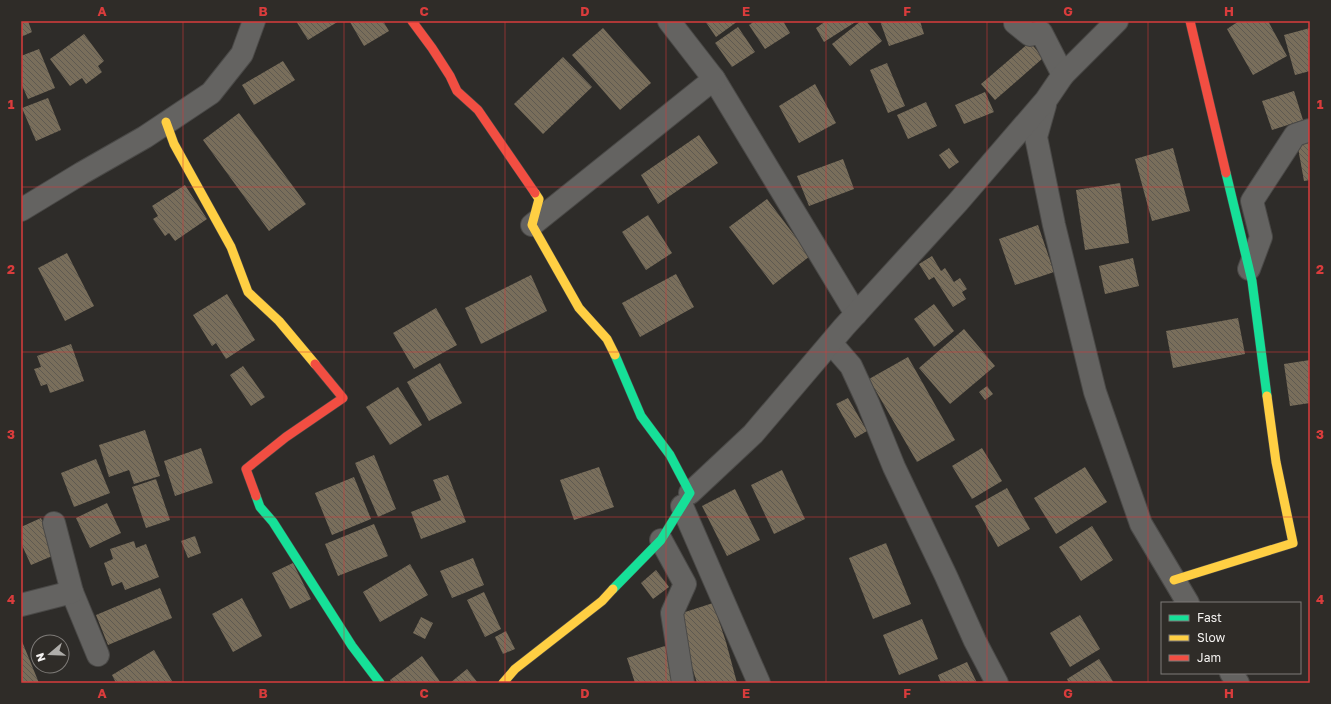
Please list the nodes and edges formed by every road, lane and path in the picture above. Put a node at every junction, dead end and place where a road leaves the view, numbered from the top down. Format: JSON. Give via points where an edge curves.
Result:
{"nodes":[{"id":1,"x":254,"y":21,"type":"edge"},
{"id":2,"x":412,"y":21,"type":"edge"},
{"id":3,"x":669,"y":21,"type":"edge"},
{"id":4,"x":1015,"y":21,"type":"edge"},
{"id":5,"x":1117,"y":21,"type":"edge"},
{"id":6,"x":1190,"y":21,"type":"edge"},
{"id":7,"x":1063,"y":75,"type":"junction"},
{"id":8,"x":714,"y":79,"type":"junction"},
{"id":9,"x":1046,"y":100,"type":"junction"},
{"id":10,"x":166,"y":122,"type":"junction"},
{"id":11,"x":1310,"y":130,"type":"edge"},
{"id":12,"x":21,"y":210,"type":"edge"},
{"id":13,"x":532,"y":225,"type":"junction"},
{"id":14,"x":1249,"y":269,"type":"junction"},
{"id":15,"x":856,"y":314,"type":"junction"},
{"id":16,"x":831,"y":343,"type":"junction"},
{"id":17,"x":686,"y":499,"type":"junction"},
{"id":18,"x":54,"y":523,"type":"dead end"},
{"id":19,"x":660,"y":540,"type":"junction"},
{"id":20,"x":1174,"y":580,"type":"junction"},
{"id":21,"x":72,"y":592,"type":"junction"},
{"id":22,"x":1187,"y":602,"type":"edge"},
{"id":23,"x":21,"y":605,"type":"edge"},
{"id":24,"x":98,"y":655,"type":"dead end"},
{"id":25,"x":1232,"y":674,"type":"edge"},
{"id":26,"x":380,"y":683,"type":"edge"},
{"id":27,"x":503,"y":683,"type":"edge"},
{"id":28,"x":683,"y":683,"type":"edge"},
{"id":29,"x":759,"y":683,"type":"edge"},
{"id":30,"x":997,"y":683,"type":"edge"},
{"id":31,"x":1238,"y":683,"type":"edge"}],
"edges":[{"from":1,"to":10,"type":"street","via":[[242,54],[211,93]]},
{"from":2,"to":13,"type":"street","via":[[450,76],[457,92],[478,110],[539,199]]},
{"from":3,"to":8,"type":"street"},
{"from":4,"to":7,"type":"street","via":[[1030,35],[1041,32]]},
{"from":5,"to":7,"type":"street"},
{"from":6,"to":14,"type":"street"},
{"from":7,"to":9,"type":"street"},
{"from":8,"to":13,"type":"street"},
{"from":8,"to":15,"type":"street"},
{"from":9,"to":15,"type":"street"},
{"from":9,"to":20,"type":"street","via":[[1036,137],[1054,225],[1095,392],[1141,524]]},
{"from":10,"to":12,"type":"street"},
{"from":10,"to":26,"type":"street","via":[[174,144],[231,247],[248,292],[279,322],[343,398],[286,437],[246,469],[260,507],[273,522],[352,646]]},
{"from":11,"to":14,"type":"street","via":[[1295,135],[1252,201],[1261,237]]},
{"from":13,"to":17,"type":"street","via":[[579,308],[607,339],[641,416],[670,455]]},
{"from":14,"to":20,"type":"street","via":[[1276,462],[1293,543]]},
{"from":15,"to":16,"type":"street"},
{"from":16,"to":17,"type":"street","via":[[754,434]]},
{"from":16,"to":30,"type":"street","via":[[854,372],[894,467],[975,642]]},
{"from":17,"to":19,"type":"street"},
{"from":17,"to":29,"type":"street"},
{"from":18,"to":21,"type":"street"},
{"from":19,"to":27,"type":"street","via":[[602,601],[515,669]]},
{"from":19,"to":28,"type":"street","via":[[685,584],[672,612]]},
{"from":20,"to":22,"type":"street"},
{"from":21,"to":23,"type":"street"},
{"from":21,"to":24,"type":"street"},
{"from":25,"to":31,"type":"street"}]}
